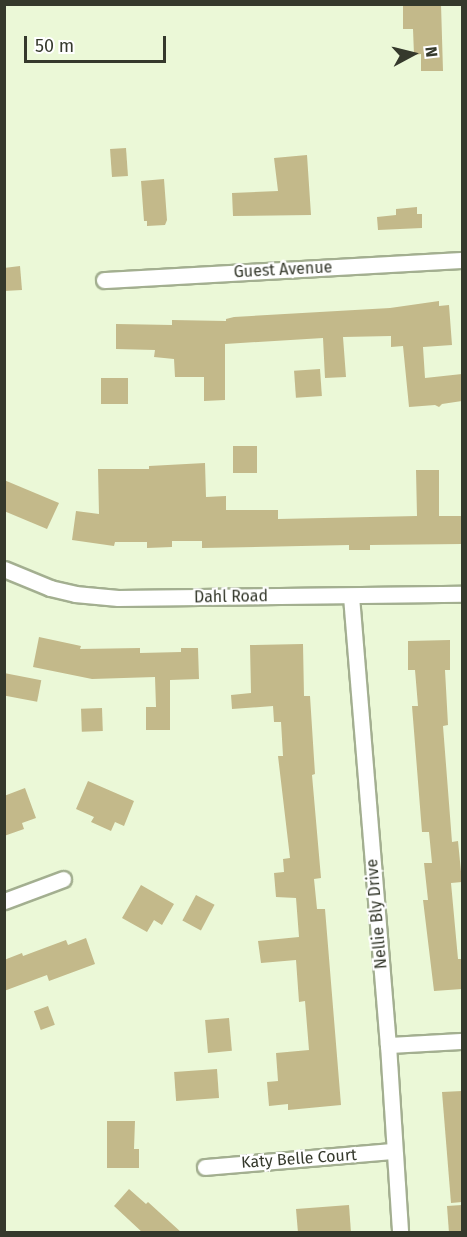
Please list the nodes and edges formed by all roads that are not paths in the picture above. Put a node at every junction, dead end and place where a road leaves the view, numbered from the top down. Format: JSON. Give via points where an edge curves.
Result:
{"nodes":[{"id":1,"x":462,"y":260,"type":"edge"},
{"id":2,"x":104,"y":280,"type":"dead end"},
{"id":3,"x":4,"y":569,"type":"edge"},
{"id":4,"x":462,"y":594,"type":"edge"},
{"id":5,"x":351,"y":596,"type":"junction"},
{"id":6,"x":63,"y":879,"type":"dead end"},
{"id":7,"x":4,"y":901,"type":"edge"},
{"id":8,"x":462,"y":1041,"type":"edge"},
{"id":9,"x":388,"y":1045,"type":"junction"},
{"id":10,"x":393,"y":1151,"type":"junction"},
{"id":11,"x":205,"y":1167,"type":"dead end"},
{"id":12,"x":400,"y":1233,"type":"edge"}],
"edges":[{"from":1,"to":2,"type":"street","name":"Guest Avenue"},
{"from":3,"to":5,"type":"street","name":"Dahl Road","via":[[50,588],[100,597]]},
{"from":4,"to":5,"type":"street","name":"Dahl Road"},
{"from":5,"to":9,"type":"street","name":"Nellie Bly Drive"},
{"from":6,"to":7,"type":"street"},
{"from":8,"to":9,"type":"street"},
{"from":9,"to":10,"type":"street","name":"Nellie Bly Drive"},
{"from":10,"to":11,"type":"street","name":"Katy Belle Court"},
{"from":10,"to":12,"type":"street","name":"Nellie Bly Drive"}]}
